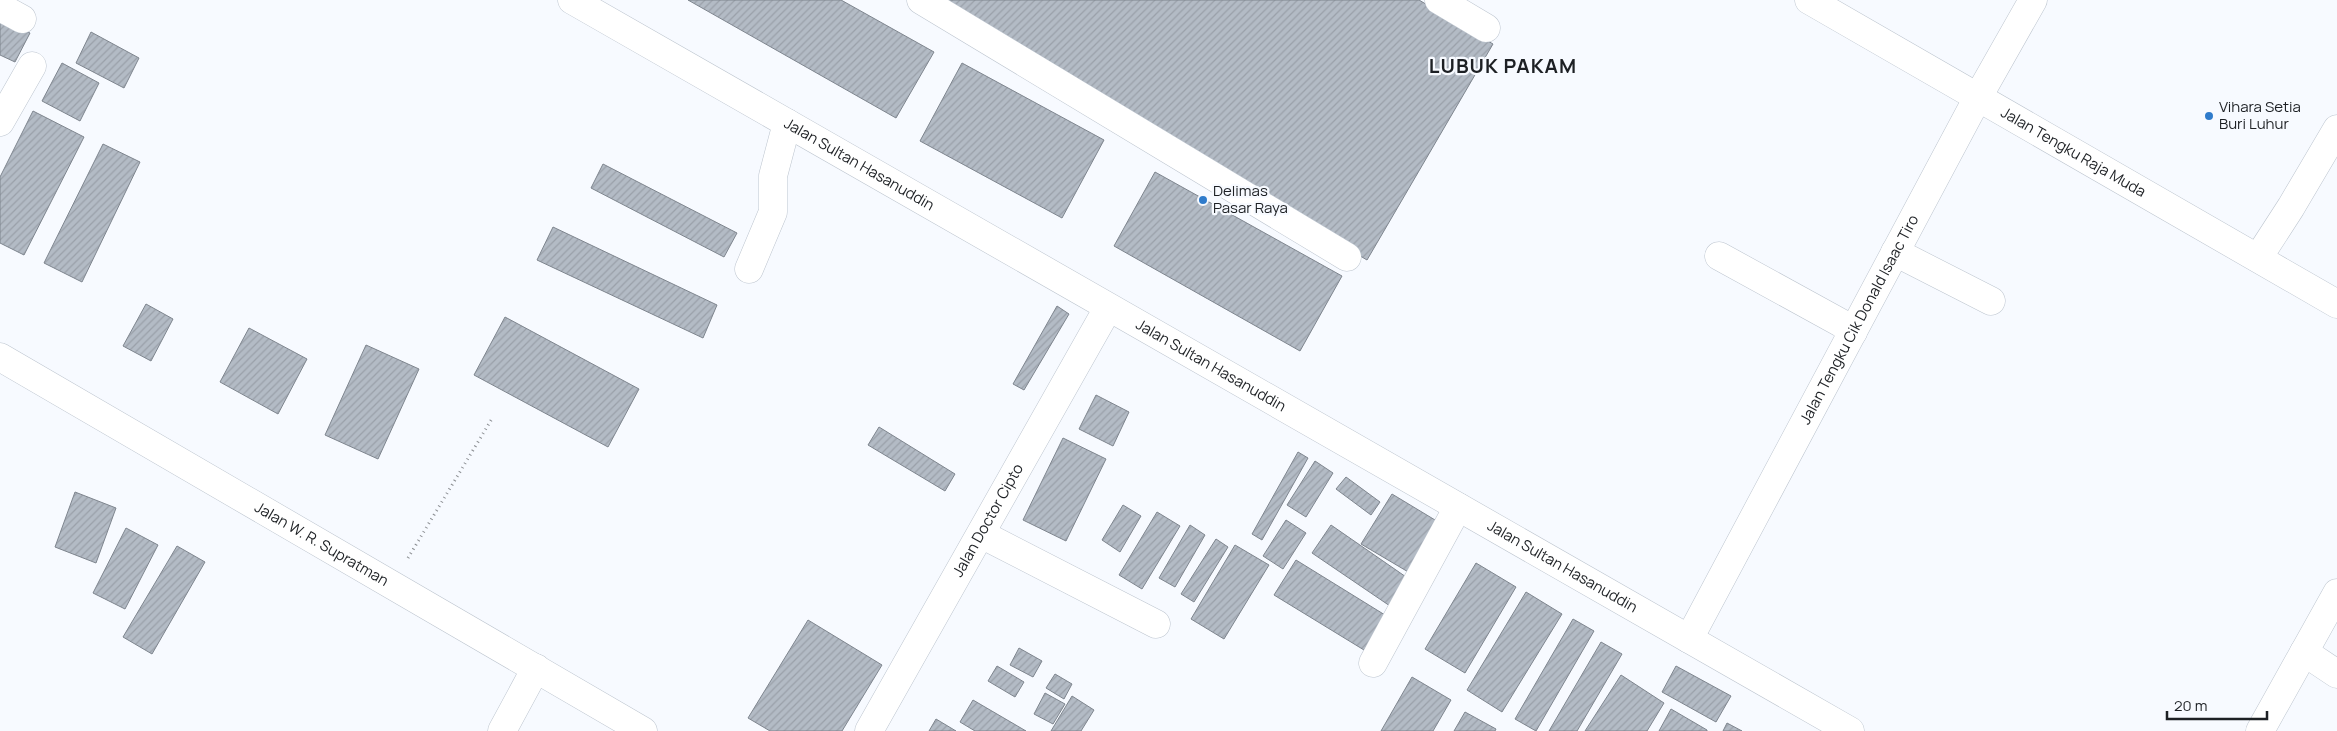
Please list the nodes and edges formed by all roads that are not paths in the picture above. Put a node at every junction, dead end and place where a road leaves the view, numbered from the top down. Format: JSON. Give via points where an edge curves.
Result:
{"nodes":[{"id":1,"x":572,"y":0,"type":"edge"},
{"id":2,"x":921,"y":0,"type":"edge"},
{"id":3,"x":1439,"y":0,"type":"edge"},
{"id":4,"x":1809,"y":0,"type":"edge"},
{"id":5,"x":2033,"y":0,"type":"edge"},
{"id":6,"x":1486,"y":28,"type":"dead end"},
{"id":7,"x":32,"y":66,"type":"dead end"},
{"id":8,"x":1978,"y":97,"type":"junction"},
{"id":9,"x":0,"y":122,"type":"edge"},
{"id":10,"x":787,"y":124,"type":"junction"},
{"id":11,"x":2337,"y":128,"type":"edge"},
{"id":12,"x":1895,"y":252,"type":"junction"},
{"id":13,"x":1719,"y":256,"type":"dead end"},
{"id":14,"x":1347,"y":257,"type":"dead end"},
{"id":15,"x":2258,"y":258,"type":"junction"},
{"id":16,"x":749,"y":269,"type":"dead end"},
{"id":17,"x":1991,"y":301,"type":"dead end"},
{"id":18,"x":2337,"y":304,"type":"edge"},
{"id":19,"x":1108,"y":308,"type":"junction"},
{"id":20,"x":1852,"y":332,"type":"junction"},
{"id":21,"x":0,"y":357,"type":"edge"},
{"id":22,"x":1458,"y":507,"type":"junction"},
{"id":23,"x":981,"y":534,"type":"junction"},
{"id":24,"x":2337,"y":593,"type":"edge"},
{"id":25,"x":1156,"y":624,"type":"dead end"},
{"id":26,"x":1690,"y":639,"type":"junction"},
{"id":27,"x":2304,"y":652,"type":"junction"},
{"id":28,"x":1373,"y":663,"type":"dead end"},
{"id":29,"x":536,"y":668,"type":"junction"},
{"id":30,"x":2337,"y":674,"type":"edge"},
{"id":31,"x":502,"y":731,"type":"edge"},
{"id":32,"x":643,"y":731,"type":"edge"},
{"id":33,"x":869,"y":731,"type":"edge"},
{"id":34,"x":1850,"y":731,"type":"edge"},
{"id":35,"x":2260,"y":731,"type":"edge"}],
"edges":[{"from":1,"to":10,"type":"street","name":"Jalan Sultan Hasanuddin"},
{"from":2,"to":14,"type":"street"},
{"from":3,"to":6,"type":"street"},
{"from":4,"to":8,"type":"street","name":"Jalan Tengku Raja Muda"},
{"from":5,"to":8,"type":"street","name":"Jalan Tengku Cik Donald Isaac Tiro"},
{"from":7,"to":9,"type":"street"},
{"from":8,"to":12,"type":"street","name":"Jalan Tengku Cik Donald Isaac Tiro"},
{"from":8,"to":15,"type":"street","name":"Jalan Tengku Raja Muda"},
{"from":10,"to":16,"type":"street","via":[[773,176],[773,212]]},
{"from":10,"to":19,"type":"street","name":"Jalan Sultan Hasanuddin"},
{"from":11,"to":15,"type":"street"},
{"from":12,"to":17,"type":"street"},
{"from":12,"to":20,"type":"street","name":"Jalan Tengku Cik Donald Isaac Tiro"},
{"from":13,"to":20,"type":"street"},
{"from":15,"to":18,"type":"street","name":"Jalan Tengku Raja Muda"},
{"from":19,"to":22,"type":"street","name":"Jalan Sultan Hasanuddin"},
{"from":19,"to":23,"type":"street","name":"Jalan Doctor Cipto"},
{"from":20,"to":26,"type":"street","name":"Jalan Tengku Cik Donald Isaac Tiro"},
{"from":21,"to":29,"type":"street","name":"Jalan W. R. Supratman"},
{"from":22,"to":26,"type":"street","name":"Jalan Sultan Hasanuddin"},
{"from":22,"to":28,"type":"street"},
{"from":23,"to":25,"type":"street"},
{"from":23,"to":33,"type":"street","name":"Jalan Doctor Cipto"},
{"from":24,"to":27,"type":"street"},
{"from":26,"to":34,"type":"street","name":"Jalan Sultan Hasanuddin"},
{"from":27,"to":30,"type":"street"},
{"from":27,"to":35,"type":"street"},
{"from":29,"to":31,"type":"street"},
{"from":29,"to":32,"type":"street","name":"Jalan W. R. Supratman"}]}
